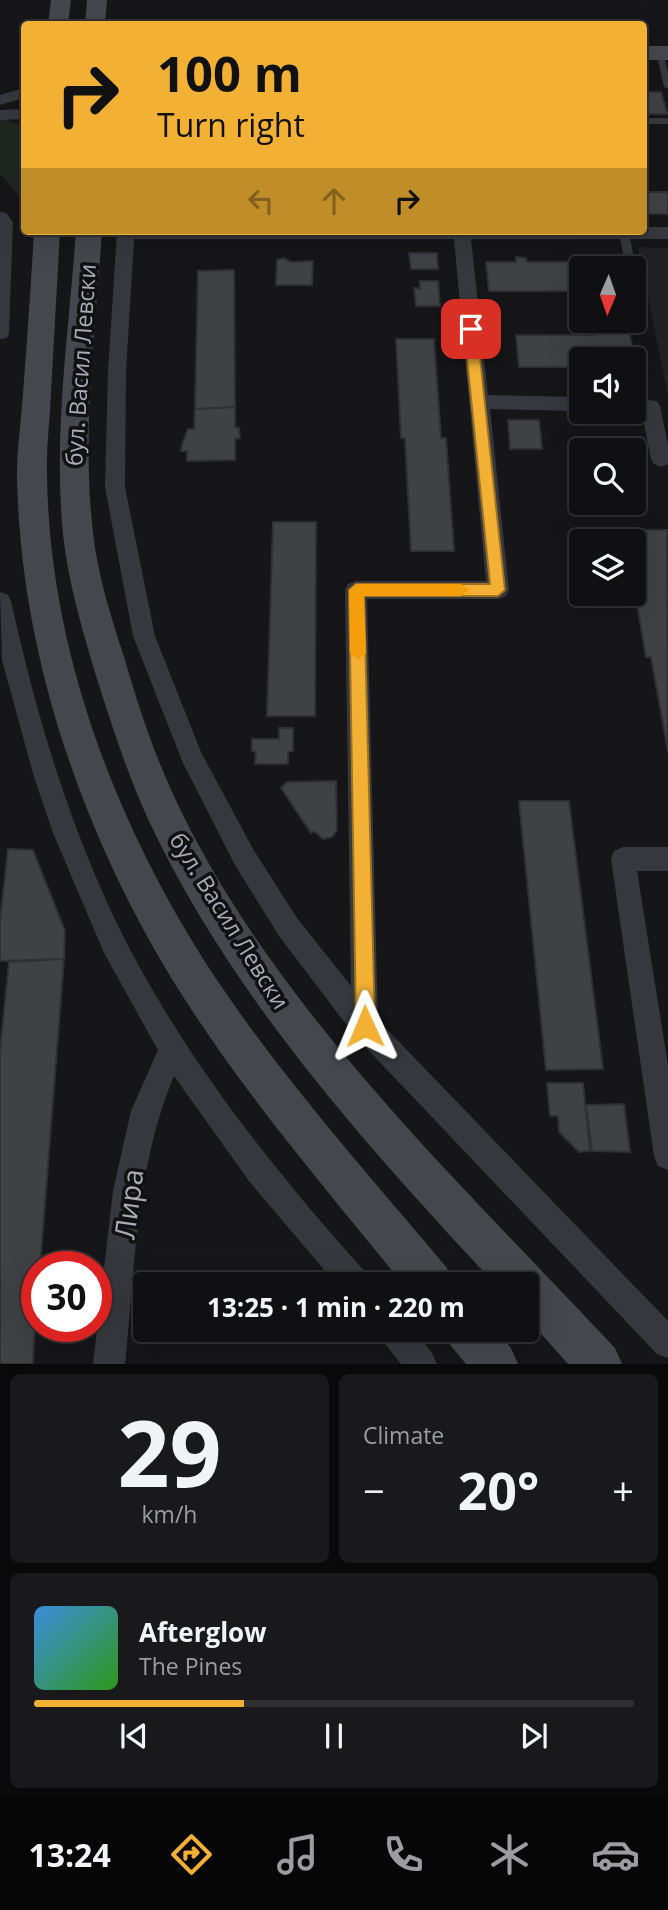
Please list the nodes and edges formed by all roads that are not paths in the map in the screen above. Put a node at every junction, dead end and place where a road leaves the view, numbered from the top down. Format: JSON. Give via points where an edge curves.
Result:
{"nodes":[{"id":1,"x":61,"y":0,"type":"edge"},
{"id":2,"x":97,"y":0,"type":"edge"},
{"id":3,"x":58,"y":21,"type":"edge"},
{"id":4,"x":95,"y":21,"type":"edge"},
{"id":5,"x":657,"y":53,"type":"edge"},
{"id":6,"x":668,"y":87,"type":"edge"},
{"id":7,"x":21,"y":94,"type":"edge"},
{"id":8,"x":0,"y":100,"type":"edge"},
{"id":9,"x":21,"y":114,"type":"edge"},
{"id":10,"x":0,"y":115,"type":"edge"},
{"id":11,"x":647,"y":121,"type":"edge"},
{"id":12,"x":668,"y":121,"type":"edge"},
{"id":13,"x":0,"y":217,"type":"edge"},
{"id":14,"x":647,"y":233,"type":"edge"},
{"id":15,"x":668,"y":233,"type":"edge"},
{"id":16,"x":47,"y":235,"type":"edge"},
{"id":17,"x":89,"y":235,"type":"edge"},
{"id":18,"x":126,"y":235,"type":"edge"},
{"id":19,"x":462,"y":235,"type":"edge"},
{"id":20,"x":624,"y":235,"type":"edge"},
{"id":21,"x":629,"y":256,"type":"edge"},
{"id":22,"x":0,"y":333,"type":"edge"},
{"id":23,"x":478,"y":402,"type":"junction"},
{"id":24,"x":569,"y":404,"type":"edge"},
{"id":25,"x":646,"y":405,"type":"edge"},
{"id":26,"x":661,"y":458,"type":"dead end"},
{"id":27,"x":0,"y":601,"type":"edge"},
{"id":28,"x":7,"y":675,"type":"edge"},
{"id":29,"x":668,"y":859,"type":"edge"},
{"id":30,"x":365,"y":1026,"type":"junction"},
{"id":31,"x":172,"y":1049,"type":"junction"},
{"id":32,"x":668,"y":1156,"type":"edge"},
{"id":33,"x":345,"y":1272,"type":"edge"},
{"id":34,"x":421,"y":1272,"type":"edge"},
{"id":35,"x":514,"y":1272,"type":"edge"},
{"id":36,"x":539,"y":1299,"type":"edge"},
{"id":37,"x":395,"y":1342,"type":"edge"},
{"id":38,"x":404,"y":1342,"type":"edge"},
{"id":39,"x":477,"y":1342,"type":"edge"},
{"id":40,"x":668,"y":1343,"type":"edge"},
{"id":41,"x":109,"y":1364,"type":"edge"},
{"id":42,"x":396,"y":1364,"type":"edge"},
{"id":43,"x":421,"y":1364,"type":"edge"},
{"id":44,"x":495,"y":1364,"type":"edge"},
{"id":45,"x":599,"y":1364,"type":"edge"}],
"edges":[{"from":1,"to":3,"type":"main road"},
{"from":2,"to":4,"type":"main road"},
{"from":5,"to":6,"type":"lane"},
{"from":7,"to":8,"type":"street"},
{"from":9,"to":10,"type":"street"},
{"from":11,"to":12,"type":"lane"},
{"from":13,"to":22,"type":"street","via":[[4,222]]},
{"from":14,"to":15,"type":"street"},
{"from":16,"to":34,"type":"main road","name":"бул. Васил Левски","via":[[33,506],[38,573],[49,630],[83,749],[106,811],[151,902],[206,995],[294,1118]]},
{"from":17,"to":35,"type":"main road","name":"бул. Васил Левски","via":[[73,467],[78,534],[105,650],[145,772],[207,892],[302,1036],[390,1140]]},
{"from":18,"to":30,"type":"street","via":[[115,487],[144,635],[191,755],[244,857],[288,927]]},
{"from":19,"to":23,"type":"street"},
{"from":20,"to":21,"type":"lane"},
{"from":23,"to":24,"type":"street"},
{"from":23,"to":30,"type":"street","via":[[498,590],[356,590]]},
{"from":25,"to":26,"type":"street","via":[[650,405]]},
{"from":27,"to":28,"type":"street"},
{"from":28,"to":31,"type":"street","via":[[64,835],[118,951]]},
{"from":29,"to":32,"type":"street","via":[[623,859]]},
{"from":30,"to":40,"type":"street"},
{"from":31,"to":33,"type":"street","via":[[264,1175]]},
{"from":31,"to":41,"type":"street","name":"Лира","via":[[145,1111],[128,1191]]},
{"from":36,"to":45,"type":"main road","name":"бул. Васил Левски"},
{"from":37,"to":42,"type":"street"},
{"from":38,"to":43,"type":"street"},
{"from":39,"to":44,"type":"main road"}]}
